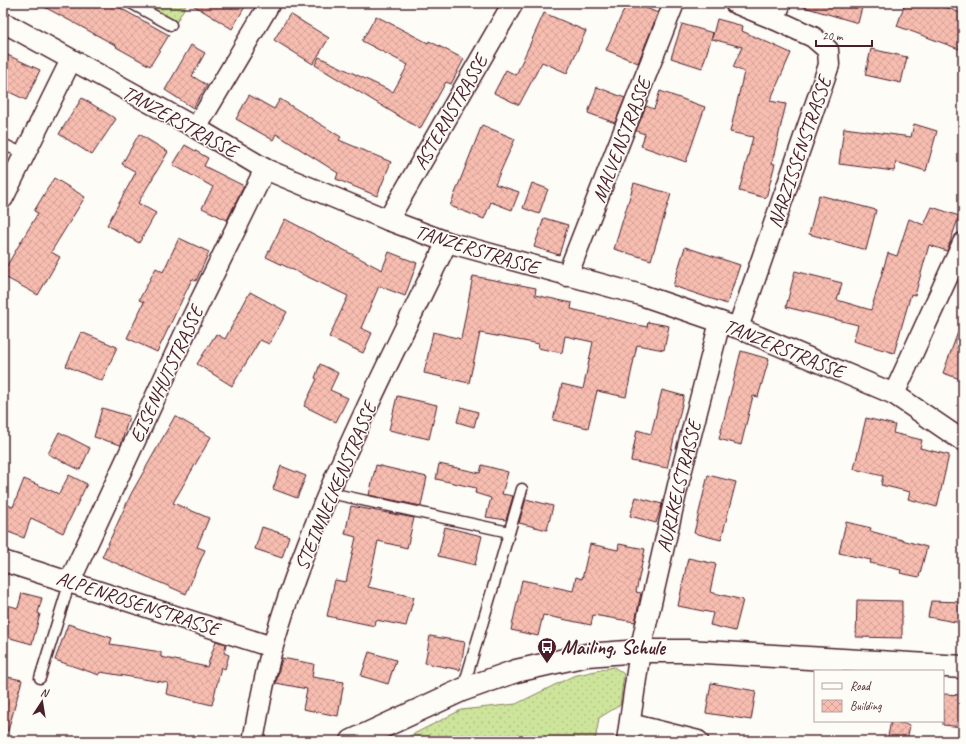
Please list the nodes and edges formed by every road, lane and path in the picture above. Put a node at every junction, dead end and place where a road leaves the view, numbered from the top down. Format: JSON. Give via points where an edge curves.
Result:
{"nodes":[{"id":1,"x":131,"y":3,"type":"edge"},
{"id":2,"x":270,"y":3,"type":"edge"},
{"id":3,"x":513,"y":3,"type":"edge"},
{"id":4,"x":674,"y":3,"type":"edge"},
{"id":5,"x":735,"y":3,"type":"edge"},
{"id":6,"x":778,"y":11,"type":"edge"},
{"id":7,"x":3,"y":23,"type":"edge"},
{"id":8,"x":171,"y":25,"type":"dead end"},
{"id":9,"x":71,"y":60,"type":"junction"},
{"id":10,"x":196,"y":128,"type":"junction"},
{"id":11,"x":3,"y":144,"type":"edge"},
{"id":12,"x":24,"y":154,"type":"junction"},
{"id":13,"x":265,"y":169,"type":"junction"},
{"id":14,"x":3,"y":198,"type":"edge"},
{"id":15,"x":388,"y":220,"type":"junction"},
{"id":16,"x":447,"y":242,"type":"junction"},
{"id":17,"x":963,"y":243,"type":"edge"},
{"id":18,"x":567,"y":276,"type":"junction"},
{"id":19,"x":729,"y":325,"type":"junction"},
{"id":20,"x":894,"y":394,"type":"junction"},
{"id":21,"x":963,"y":441,"type":"edge"},
{"id":22,"x":522,"y":489,"type":"dead end"},
{"id":23,"x":330,"y":493,"type":"junction"},
{"id":24,"x":509,"y":532,"type":"junction"},
{"id":25,"x":3,"y":560,"type":"edge"},
{"id":26,"x":70,"y":581,"type":"junction"},
{"id":27,"x":272,"y":647,"type":"junction"},
{"id":28,"x":640,"y":651,"type":"junction"},
{"id":29,"x":963,"y":667,"type":"edge"},
{"id":30,"x":40,"y":678,"type":"dead end"},
{"id":31,"x":462,"y":690,"type":"junction"},
{"id":32,"x":628,"y":732,"type":"edge"},
{"id":33,"x":253,"y":741,"type":"edge"},
{"id":34,"x":352,"y":741,"type":"edge"},
{"id":35,"x":698,"y":741,"type":"edge"}],
"edges":[{"from":1,"to":8,"type":"lane"},
{"from":2,"to":10,"type":"street"},
{"from":3,"to":15,"type":"street","name":"ASTERNSTRASSE"},
{"from":4,"to":18,"type":"street","name":"MALVENSTRASSE"},
{"from":5,"to":6,"type":"street","name":"NARZISSENSTRASSE"},
{"from":6,"to":19,"type":"street","name":"NARZISSENSTRASSE","via":[[828,50],[829,65]]},
{"from":7,"to":9,"type":"street","name":"TANZERSTRASSE"},
{"from":9,"to":10,"type":"street","name":"TANZERSTRASSE"},
{"from":9,"to":12,"type":"street"},
{"from":10,"to":13,"type":"street","name":"TANZERSTRASSE"},
{"from":11,"to":12,"type":"lane"},
{"from":12,"to":14,"type":"street"},
{"from":13,"to":15,"type":"street","name":"TANZERSTRASSE"},
{"from":13,"to":26,"type":"street","name":"EISENHUTSTRASSE","via":[[193,316]]},
{"from":15,"to":16,"type":"street","name":"TANZERSTRASSE"},
{"from":16,"to":18,"type":"street","name":"TANZERSTRASSE"},
{"from":16,"to":23,"type":"street","name":"STEINNELKENSTRASSE","via":[[367,408]]},
{"from":17,"to":20,"type":"street"},
{"from":18,"to":19,"type":"street","name":"TANZERSTRASSE","via":[[641,295]]},
{"from":19,"to":20,"type":"street","name":"TANZERSTRASSE"},
{"from":19,"to":28,"type":"street","name":"AURIKELSTRASSE","via":[[678,484]]},
{"from":20,"to":21,"type":"street","name":"TANZERSTRASSE"},
{"from":22,"to":24,"type":"lane"},
{"from":23,"to":24,"type":"lane"},
{"from":23,"to":27,"type":"street","name":"STEINNELKENSTRASSE","via":[[304,552]]},
{"from":24,"to":31,"type":"lane"},
{"from":25,"to":26,"type":"street","name":"ALPENROSENSTRASSE"},
{"from":26,"to":27,"type":"street","name":"ALPENROSENSTRASSE"},
{"from":26,"to":30,"type":"lane"},
{"from":27,"to":33,"type":"street","name":"STEINNELKENSTRASSE"},
{"from":28,"to":29,"type":"street","via":[[687,651]]},
{"from":28,"to":31,"type":"street","via":[[587,655],[516,671]]},
{"from":28,"to":32,"type":"street","name":"AURIKELSTRASSE"},
{"from":31,"to":34,"type":"street"},
{"from":32,"to":35,"type":"street"}]}
